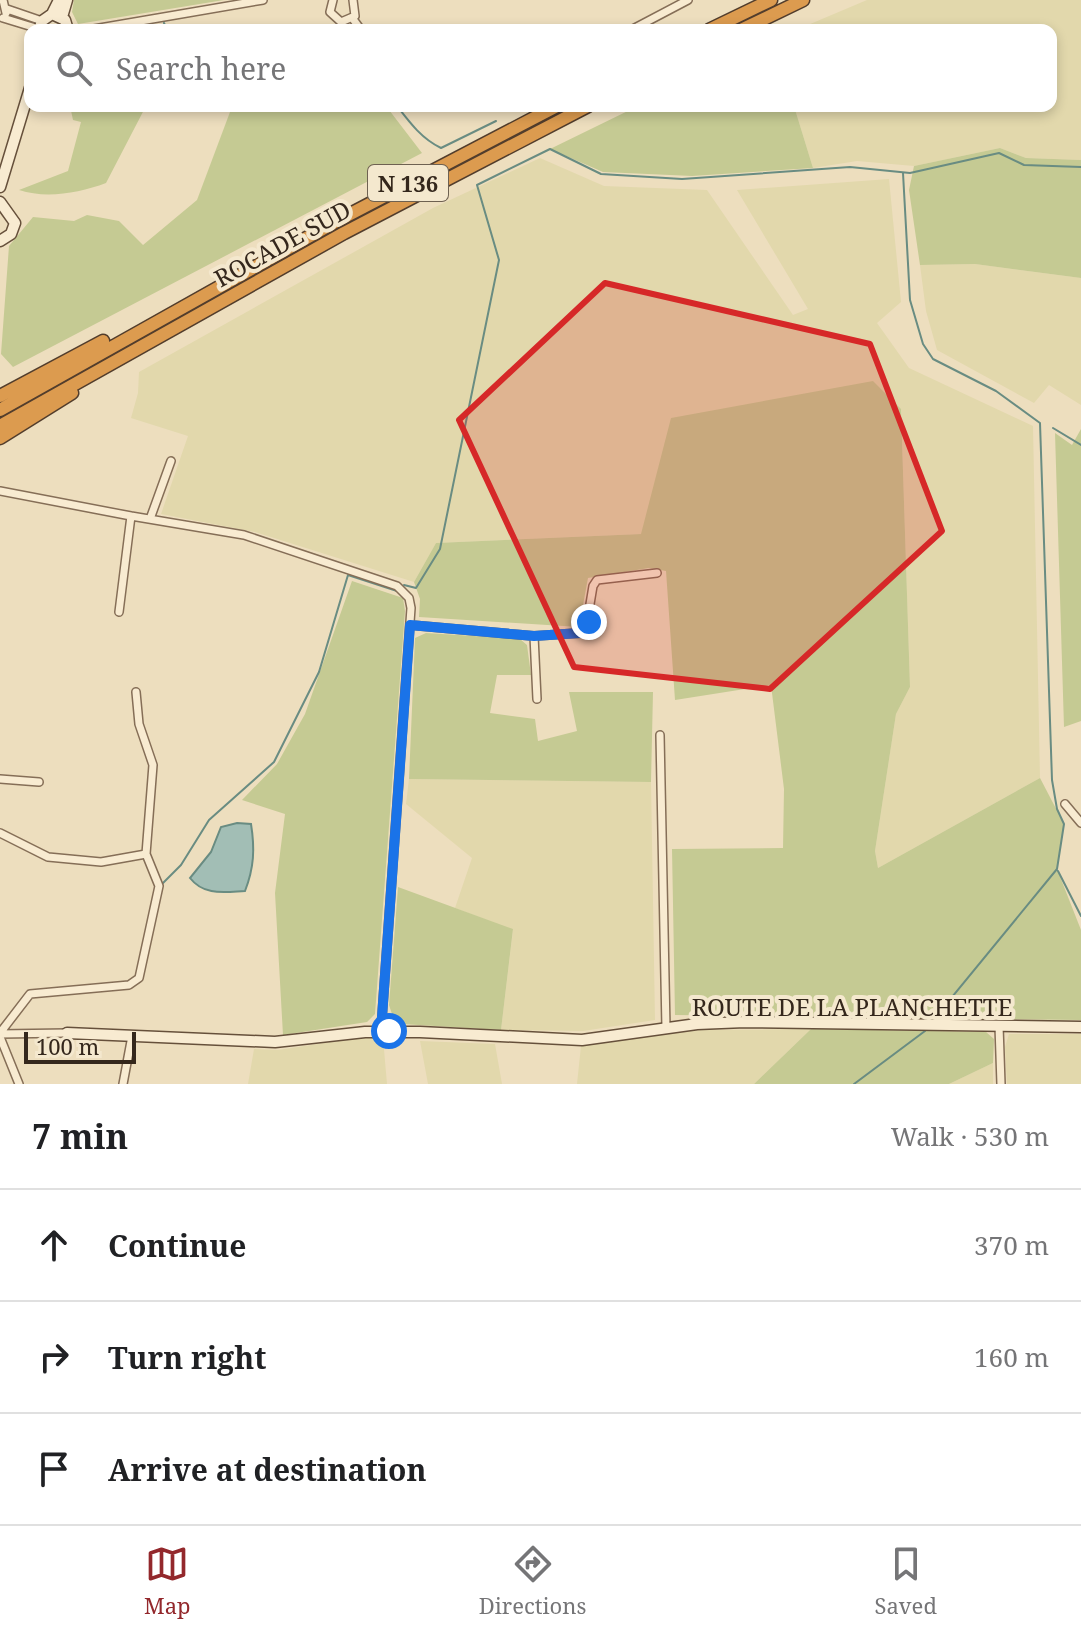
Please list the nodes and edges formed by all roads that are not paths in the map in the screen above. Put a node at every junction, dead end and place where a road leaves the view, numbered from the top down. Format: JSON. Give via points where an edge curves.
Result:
{"nodes":[{"id":1,"x":3,"y":0,"type":"edge"},
{"id":2,"x":59,"y":0,"type":"edge"},
{"id":3,"x":67,"y":0,"type":"edge"},
{"id":4,"x":263,"y":0,"type":"edge"},
{"id":5,"x":322,"y":0,"type":"edge"},
{"id":6,"x":354,"y":0,"type":"edge"},
{"id":7,"x":688,"y":0,"type":"edge"},
{"id":8,"x":771,"y":0,"type":"edge"},
{"id":9,"x":803,"y":0,"type":"edge"},
{"id":10,"x":332,"y":2,"type":"edge"},
{"id":11,"x":7,"y":9,"type":"junction"},
{"id":12,"x":353,"y":19,"type":"junction"},
{"id":13,"x":2,"y":20,"type":"edge"},
{"id":14,"x":47,"y":22,"type":"edge"},
{"id":15,"x":123,"y":24,"type":"edge"},
{"id":16,"x":357,"y":24,"type":"edge"},
{"id":17,"x":642,"y":24,"type":"edge"},
{"id":18,"x":721,"y":24,"type":"edge"},
{"id":19,"x":753,"y":24,"type":"edge"},
{"id":20,"x":24,"y":108,"type":"edge"},
{"id":21,"x":546,"y":112,"type":"edge"},
{"id":22,"x":576,"y":112,"type":"edge"},
{"id":23,"x":0,"y":187,"type":"edge"},
{"id":24,"x":0,"y":202,"type":"edge"},
{"id":25,"x":4,"y":212,"type":"edge"},
{"id":26,"x":1,"y":238,"type":"edge"},
{"id":27,"x":144,"y":327,"type":"junction"},
{"id":28,"x":116,"y":359,"type":"junction"},
{"id":29,"x":0,"y":396,"type":"edge"},
{"id":30,"x":0,"y":410,"type":"edge"},
{"id":31,"x":0,"y":426,"type":"edge"},
{"id":32,"x":0,"y":438,"type":"edge"},
{"id":33,"x":171,"y":461,"type":"dead end"},
{"id":34,"x":0,"y":491,"type":"edge"},
{"id":35,"x":131,"y":516,"type":"junction"},
{"id":36,"x":150,"y":519,"type":"junction"},
{"id":37,"x":657,"y":573,"type":"dead end"},
{"id":38,"x":119,"y":612,"type":"dead end"},
{"id":39,"x":410,"y":625,"type":"junction"},
{"id":40,"x":534,"y":636,"type":"junction"},
{"id":41,"x":136,"y":692,"type":"dead end"},
{"id":42,"x":537,"y":699,"type":"dead end"},
{"id":43,"x":660,"y":735,"type":"dead end"},
{"id":44,"x":0,"y":779,"type":"edge"},
{"id":45,"x":39,"y":782,"type":"dead end"},
{"id":46,"x":1065,"y":804,"type":"dead end"},
{"id":47,"x":1081,"y":823,"type":"edge"},
{"id":48,"x":0,"y":833,"type":"edge"},
{"id":49,"x":146,"y":854,"type":"junction"},
{"id":50,"x":999,"y":1026,"type":"junction"},
{"id":51,"x":1081,"y":1027,"type":"edge"},
{"id":52,"x":666,"y":1028,"type":"junction"},
{"id":53,"x":381,"y":1031,"type":"junction"},
{"id":54,"x":67,"y":1033,"type":"joint"},
{"id":55,"x":0,"y":1035,"type":"edge"},
{"id":56,"x":132,"y":1036,"type":"junction"},
{"id":57,"x":19,"y":1084,"type":"edge"},
{"id":58,"x":123,"y":1084,"type":"edge"},
{"id":59,"x":1001,"y":1084,"type":"edge"}],
"edges":[{"from":1,"to":11,"type":"street"},
{"from":2,"to":14,"type":"street"},
{"from":3,"to":14,"type":"street"},
{"from":4,"to":15,"type":"street"},
{"from":5,"to":10,"type":"street"},
{"from":6,"to":12,"type":"street"},
{"from":7,"to":17,"type":"street"},
{"from":8,"to":18,"type":"highway"},
{"from":9,"to":19,"type":"highway"},
{"from":10,"to":12,"type":"street","via":[[334,19]]},
{"from":11,"to":13,"type":"street"},
{"from":11,"to":14,"type":"street"},
{"from":12,"to":16,"type":"street"},
{"from":13,"to":14,"type":"street"},
{"from":20,"to":23,"type":"street"},
{"from":21,"to":27,"type":"highway","name":"ROCADE SUD","number":"N 136"},
{"from":22,"to":28,"type":"highway","name":"ROCADE SUD","number":"N 136"},
{"from":24,"to":25,"type":"street"},
{"from":25,"to":26,"type":"street","via":[[15,227]]},
{"from":27,"to":29,"type":"highway","via":[[100,343]]},
{"from":27,"to":30,"type":"highway","name":"ROCADE SUD","number":"N 136"},
{"from":28,"to":31,"type":"highway","name":"ROCADE SUD","number":"N 136"},
{"from":28,"to":32,"type":"highway","via":[[102,374]]},
{"from":33,"to":36,"type":"street"},
{"from":34,"to":35,"type":"street"},
{"from":35,"to":36,"type":"street"},
{"from":35,"to":38,"type":"street"},
{"from":36,"to":39,"type":"street","via":[[244,535],[397,586],[409,598]]},
{"from":37,"to":40,"type":"street","via":[[597,580],[586,628],[580,633]]},
{"from":39,"to":40,"type":"street"},
{"from":39,"to":53,"type":"street"},
{"from":40,"to":42,"type":"street"},
{"from":41,"to":49,"type":"street","via":[[139,724],[153,765]]},
{"from":43,"to":52,"type":"street"},
{"from":44,"to":45,"type":"street"},
{"from":46,"to":47,"type":"street"},
{"from":48,"to":49,"type":"street","via":[[48,857],[101,862]]},
{"from":49,"to":55,"type":"street","via":[[159,886],[139,978],[129,985],[30,994]]},
{"from":50,"to":51,"type":"street","name":"ROUTE DE LA PLANCHETTE"},
{"from":50,"to":52,"type":"street","name":"ROUTE DE LA PLANCHETTE","via":[[745,1022]]},
{"from":50,"to":59,"type":"street"},
{"from":52,"to":53,"type":"street","name":"ROUTE DE LA PLANCHETTE","via":[[582,1040]]},
{"from":53,"to":56,"type":"street","name":"ROUTE DE LA PLANCHETTE","via":[[275,1042]]},
{"from":54,"to":55,"type":"street","name":"ROUTE DE LA PLANCHETTE"},
{"from":54,"to":56,"type":"street","name":"ROUTE DE LA PLANCHETTE"},
{"from":55,"to":57,"type":"street"},
{"from":56,"to":58,"type":"street"}]}
